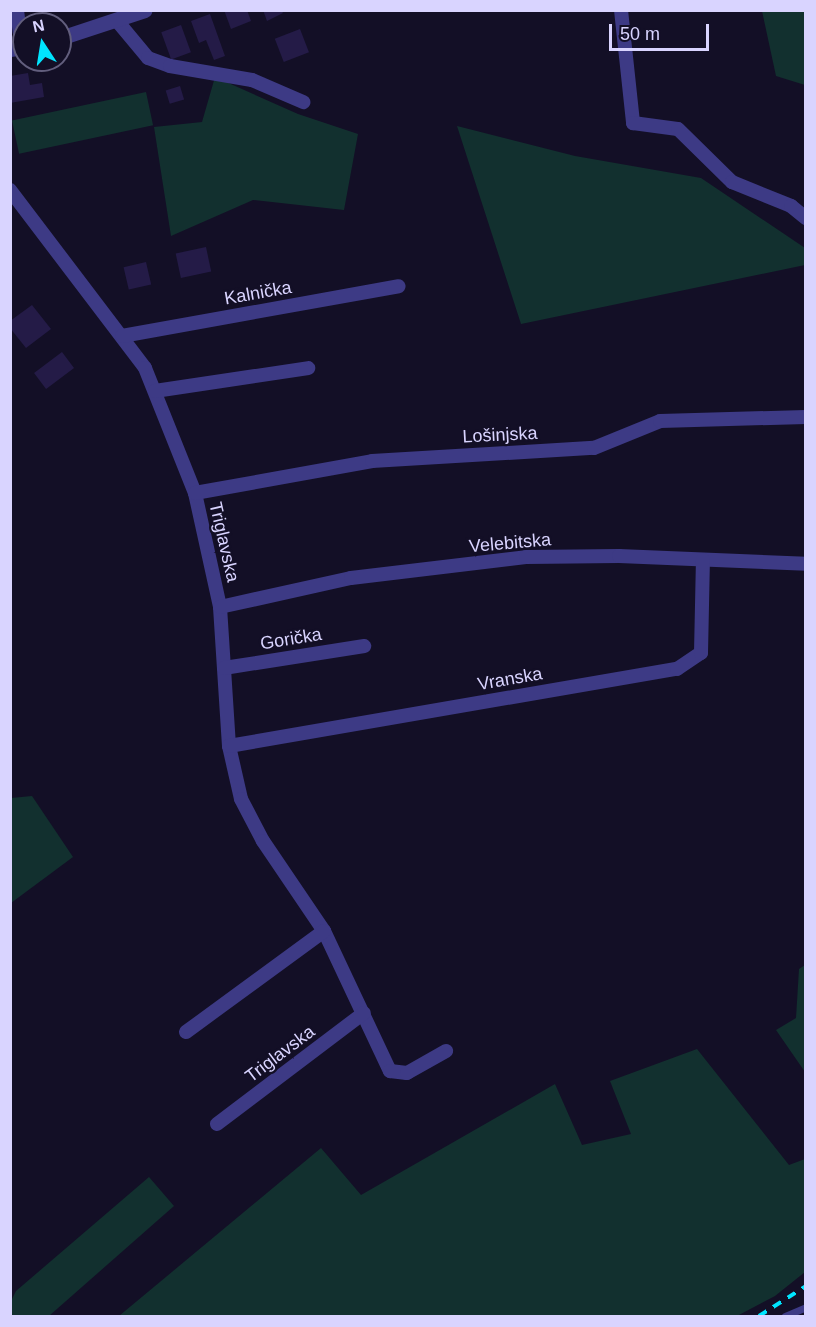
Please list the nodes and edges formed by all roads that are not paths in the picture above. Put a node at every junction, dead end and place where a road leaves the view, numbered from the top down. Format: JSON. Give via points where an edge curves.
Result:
{"nodes":[{"id":1,"x":145,"y":10,"type":"edge"},
{"id":2,"x":621,"y":10,"type":"edge"},
{"id":3,"x":118,"y":22,"type":"junction"},
{"id":4,"x":72,"y":35,"type":"edge"},
{"id":5,"x":303,"y":102,"type":"dead end"},
{"id":6,"x":10,"y":190,"type":"edge"},
{"id":7,"x":806,"y":218,"type":"edge"},
{"id":8,"x":399,"y":286,"type":"dead end"},
{"id":9,"x":122,"y":336,"type":"junction"},
{"id":10,"x":308,"y":368,"type":"dead end"},
{"id":11,"x":155,"y":392,"type":"junction"},
{"id":12,"x":806,"y":417,"type":"edge"},
{"id":13,"x":195,"y":493,"type":"junction"},
{"id":14,"x":703,"y":560,"type":"junction"},
{"id":15,"x":806,"y":564,"type":"edge"},
{"id":16,"x":220,"y":607,"type":"junction"},
{"id":17,"x":364,"y":646,"type":"dead end"},
{"id":18,"x":224,"y":668,"type":"junction"},
{"id":19,"x":229,"y":746,"type":"junction"},
{"id":20,"x":324,"y":931,"type":"junction"},
{"id":21,"x":364,"y":1013,"type":"junction"},
{"id":22,"x":186,"y":1032,"type":"dead end"},
{"id":23,"x":446,"y":1051,"type":"dead end"},
{"id":24,"x":217,"y":1124,"type":"dead end"},
{"id":25,"x":806,"y":1307,"type":"edge"},
{"id":26,"x":785,"y":1317,"type":"edge"}],
"edges":[{"from":1,"to":3,"type":"street"},
{"from":2,"to":7,"type":"street","via":[[633,123],[678,129],[732,182],[791,206]]},
{"from":3,"to":4,"type":"street"},
{"from":3,"to":5,"type":"street","via":[[148,58],[170,66],[252,80]]},
{"from":6,"to":9,"type":"street","name":"Triglavska"},
{"from":8,"to":9,"type":"street","name":"Kalnička"},
{"from":9,"to":11,"type":"street","name":"Triglavska","via":[[145,368]]},
{"from":10,"to":11,"type":"street"},
{"from":11,"to":13,"type":"street","name":"Triglavska"},
{"from":12,"to":13,"type":"street","name":"Lošinjska","via":[[660,421],[594,448],[372,461]]},
{"from":13,"to":16,"type":"street","name":"Triglavska"},
{"from":14,"to":15,"type":"street","name":"Velebitska"},
{"from":14,"to":16,"type":"street","name":"Velebitska","via":[[526,557],[351,578]]},
{"from":14,"to":19,"type":"street","name":"Vranska","via":[[701,653],[677,669]]},
{"from":16,"to":18,"type":"street","name":"Triglavska"},
{"from":17,"to":18,"type":"street","name":"Gorička"},
{"from":18,"to":19,"type":"street","name":"Triglavska"},
{"from":19,"to":20,"type":"street","name":"Triglavska","via":[[241,799],[263,841]]},
{"from":20,"to":21,"type":"street","name":"Triglavska"},
{"from":20,"to":22,"type":"street"},
{"from":21,"to":23,"type":"street","name":"Triglavska","via":[[390,1071],[407,1073]]},
{"from":21,"to":24,"type":"street","name":"Triglavska"},
{"from":25,"to":26,"type":"lane"}]}
